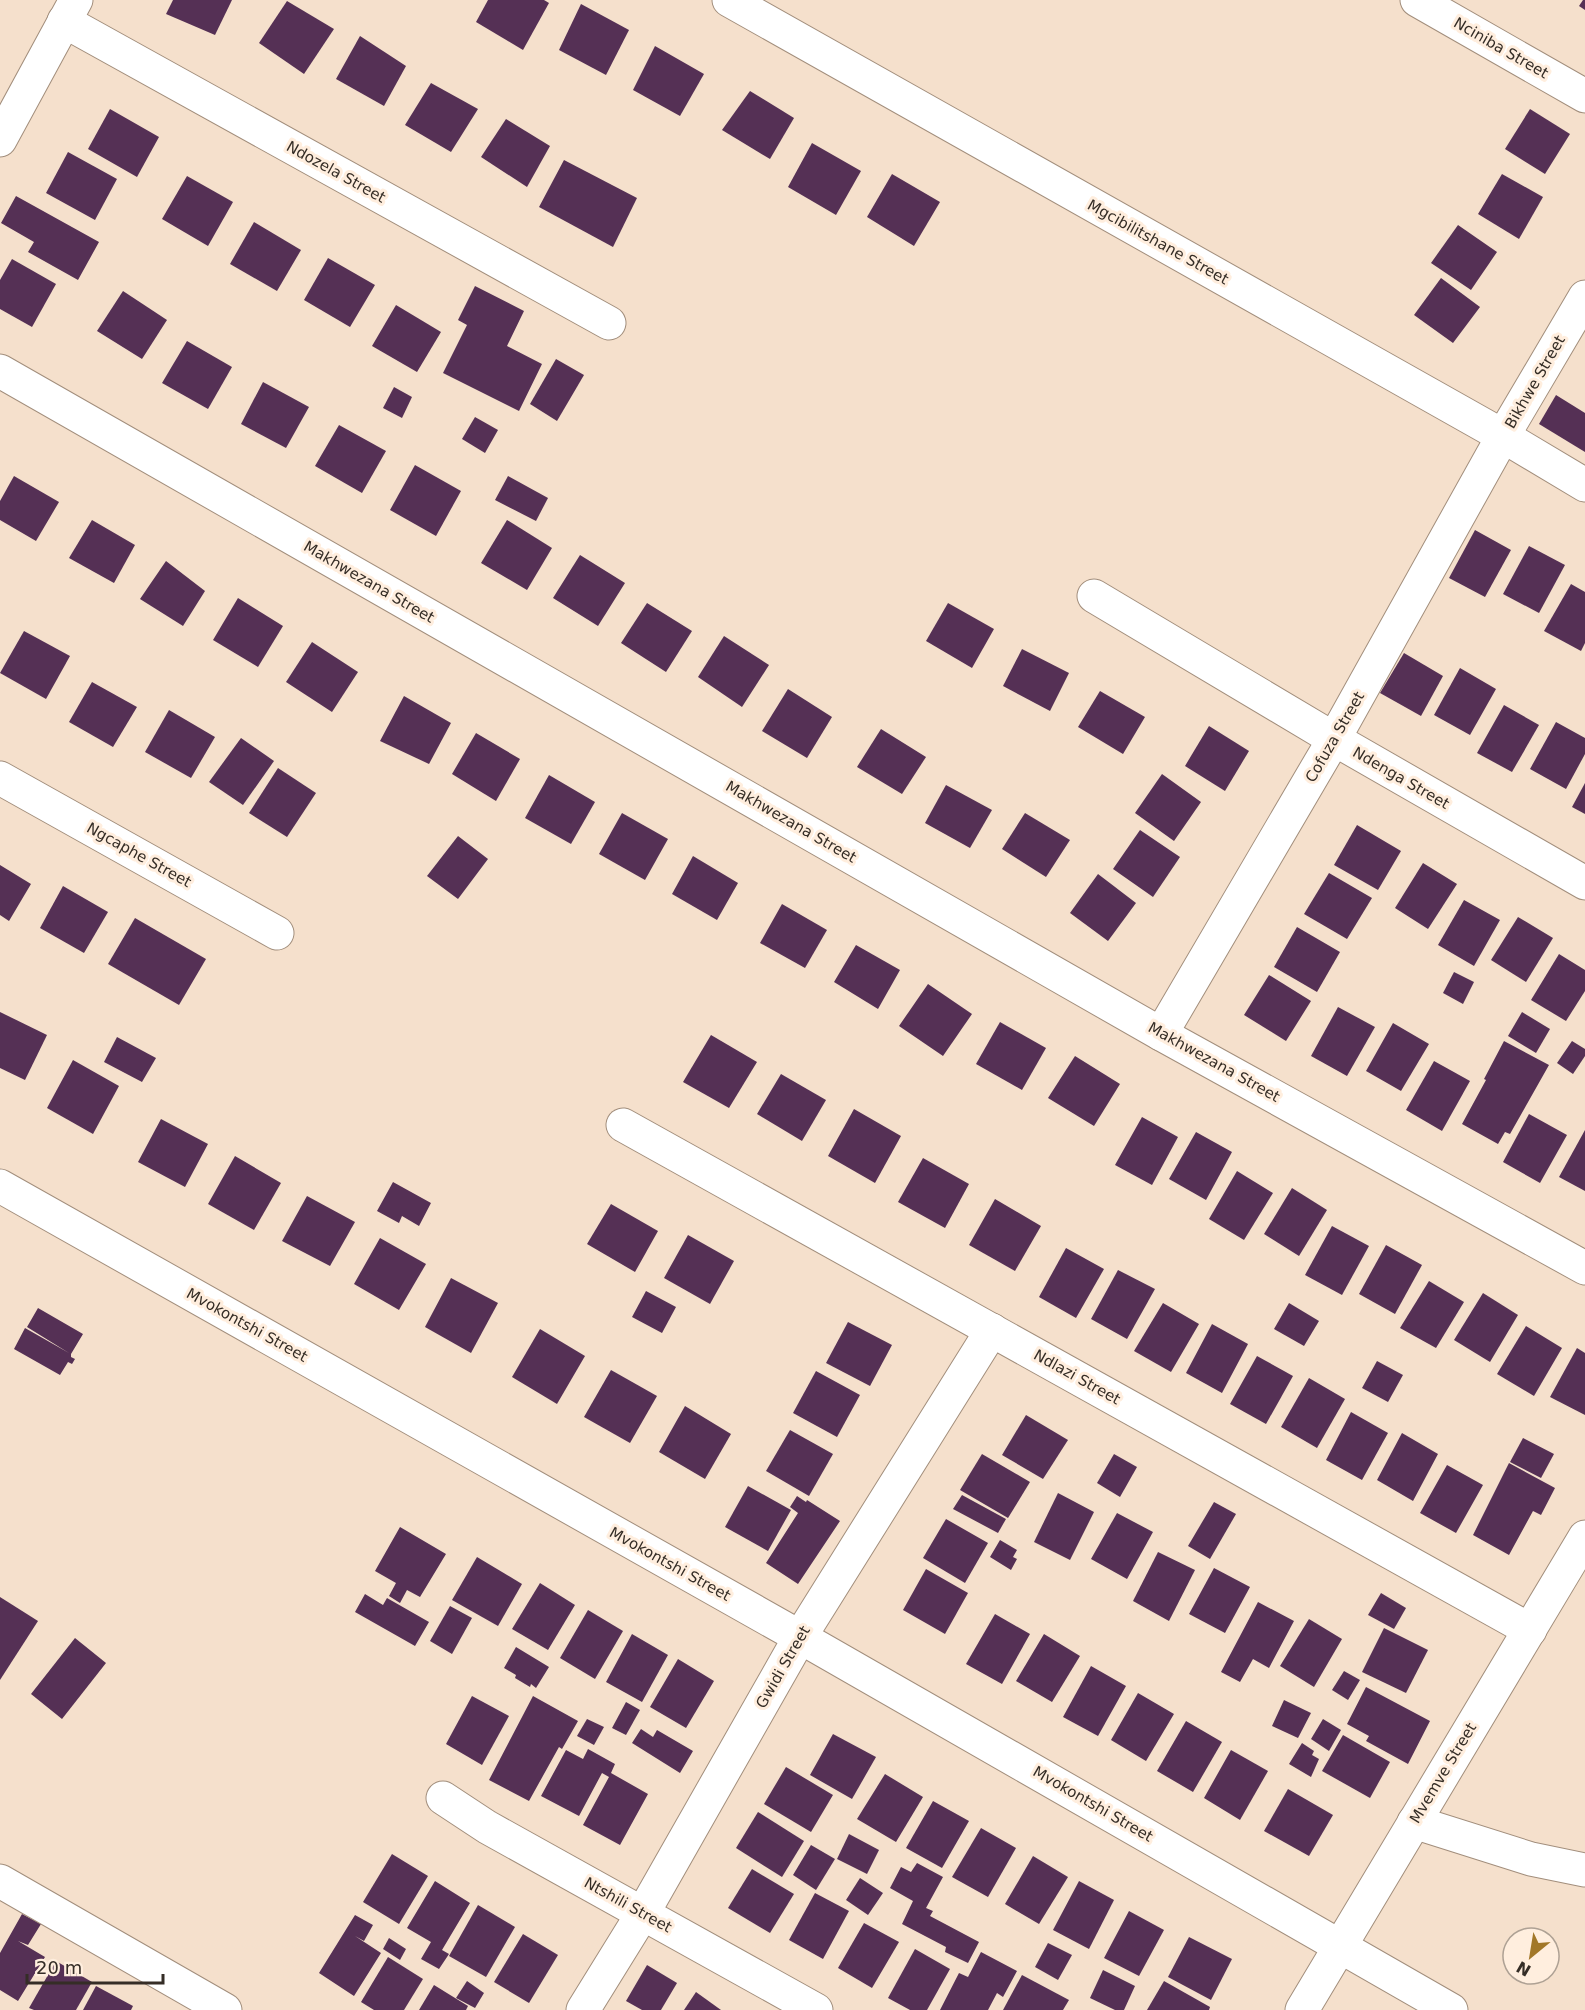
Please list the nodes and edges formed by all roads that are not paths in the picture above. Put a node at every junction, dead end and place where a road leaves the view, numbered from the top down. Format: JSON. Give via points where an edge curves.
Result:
{"nodes":[{"id":1,"x":729,"y":0,"type":"edge"},
{"id":2,"x":1417,"y":0,"type":"edge"},
{"id":3,"x":70,"y":10,"type":"edge"},
{"id":4,"x":1585,"y":96,"type":"edge"},
{"id":5,"x":0,"y":140,"type":"edge"},
{"id":6,"x":1585,"y":297,"type":"edge"},
{"id":7,"x":609,"y":323,"type":"dead end"},
{"id":8,"x":0,"y":371,"type":"edge"},
{"id":9,"x":1503,"y":436,"type":"junction"},
{"id":10,"x":1585,"y":485,"type":"edge"},
{"id":11,"x":1094,"y":596,"type":"dead end"},
{"id":12,"x":1334,"y":740,"type":"junction"},
{"id":13,"x":0,"y":778,"type":"edge"},
{"id":14,"x":1585,"y":883,"type":"edge"},
{"id":15,"x":277,"y":933,"type":"dead end"},
{"id":16,"x":1161,"y":1034,"type":"junction"},
{"id":17,"x":623,"y":1125,"type":"dead end"},
{"id":18,"x":0,"y":1186,"type":"edge"},
{"id":19,"x":1585,"y":1269,"type":"edge"},
{"id":20,"x":992,"y":1330,"type":"junction"},
{"id":21,"x":1585,"y":1536,"type":"edge"},
{"id":22,"x":1530,"y":1630,"type":"junction"},
{"id":23,"x":800,"y":1637,"type":"junction"},
{"id":24,"x":443,"y":1798,"type":"dead end"},
{"id":25,"x":1414,"y":1822,"type":"junction"},
{"id":26,"x":1585,"y":1870,"type":"edge"},
{"id":27,"x":0,"y":1881,"type":"edge"},
{"id":28,"x":643,"y":1913,"type":"junction"},
{"id":29,"x":1339,"y":1945,"type":"junction"},
{"id":30,"x":225,"y":2010,"type":"edge"},
{"id":31,"x":583,"y":2010,"type":"edge"},
{"id":32,"x":816,"y":2010,"type":"edge"},
{"id":33,"x":1302,"y":2010,"type":"edge"},
{"id":34,"x":1451,"y":2010,"type":"edge"}],
"edges":[{"from":1,"to":9,"type":"street","name":"Mgcibilitshane Street"},
{"from":2,"to":4,"type":"street","name":"Nciniba Street"},
{"from":3,"to":5,"type":"street"},
{"from":3,"to":7,"type":"street","name":"Ndozela Street"},
{"from":6,"to":9,"type":"street","name":"Bikhwe Street"},
{"from":8,"to":16,"type":"street","name":"Makhwezana Street"},
{"from":9,"to":10,"type":"street","name":"Mgcibilitshane Street"},
{"from":9,"to":12,"type":"street","name":"Cofuza Street"},
{"from":11,"to":12,"type":"street","name":"Ndenga Street"},
{"from":12,"to":14,"type":"street","name":"Ndenga Street"},
{"from":12,"to":16,"type":"street","name":"Cofuza Street"},
{"from":13,"to":15,"type":"street","name":"Ngcaphe Street"},
{"from":16,"to":19,"type":"street","name":"Makhwezana Street"},
{"from":17,"to":20,"type":"street","name":"Ndlazi Street"},
{"from":18,"to":23,"type":"street","name":"Mvokontshi Street"},
{"from":20,"to":22,"type":"street","name":"Ndlazi Street"},
{"from":20,"to":23,"type":"street","name":"Gwidi Street"},
{"from":21,"to":22,"type":"street","name":"Mvemve Street"},
{"from":22,"to":25,"type":"street","name":"Mvemve Street"},
{"from":23,"to":28,"type":"street","name":"Gwidi Street"},
{"from":23,"to":29,"type":"street","name":"Mvokontshi Street"},
{"from":24,"to":28,"type":"street","name":"Ntshili Street","via":[[487,1827]]},
{"from":25,"to":26,"type":"street","via":[[1531,1859]]},
{"from":25,"to":29,"type":"street","name":"Mvemve Street"},
{"from":27,"to":30,"type":"street"},
{"from":28,"to":31,"type":"street","name":"Gwidi Street"},
{"from":28,"to":32,"type":"street","name":"Ntshili Street"},
{"from":29,"to":33,"type":"street","name":"Mvemve Street"},
{"from":29,"to":34,"type":"street","name":"Mvokontshi Street"}]}
